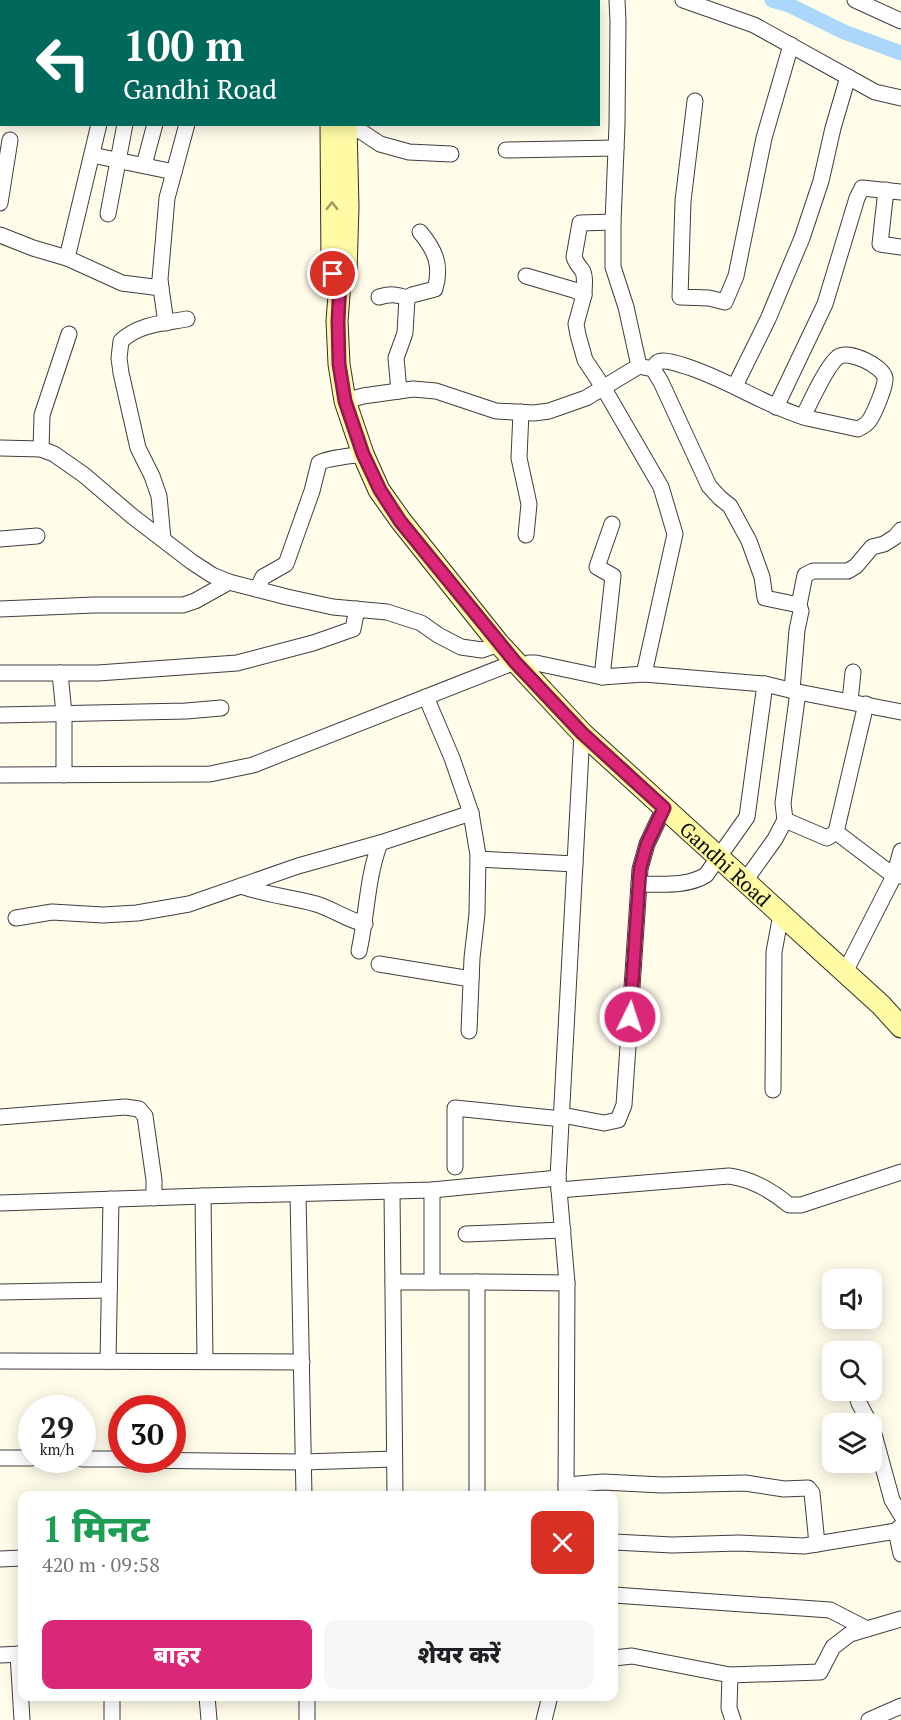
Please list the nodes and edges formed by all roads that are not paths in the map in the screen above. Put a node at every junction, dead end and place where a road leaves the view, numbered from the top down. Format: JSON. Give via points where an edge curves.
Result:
{"nodes":[{"id":1,"x":617,"y":0,"type":"edge"},
{"id":2,"x":683,"y":0,"type":"edge"},
{"id":3,"x":855,"y":0,"type":"edge"},
{"id":4,"x":901,"y":21,"type":"edge"},
{"id":5,"x":791,"y":45,"type":"junction"},
{"id":6,"x":848,"y":77,"type":"junction"},
{"id":7,"x":901,"y":98,"type":"edge"},
{"id":8,"x":695,"y":101,"type":"dead end"},
{"id":9,"x":99,"y":126,"type":"edge"},
{"id":10,"x":125,"y":126,"type":"edge"},
{"id":11,"x":154,"y":126,"type":"edge"},
{"id":12,"x":186,"y":126,"type":"edge"},
{"id":13,"x":341,"y":126,"type":"edge"},
{"id":14,"x":344,"y":126,"type":"edge"},
{"id":15,"x":616,"y":147,"type":"junction"},
{"id":16,"x":6,"y":148,"type":"edge"},
{"id":17,"x":506,"y":150,"type":"dead end"},
{"id":18,"x":451,"y":154,"type":"dead end"},
{"id":19,"x":92,"y":155,"type":"junction"},
{"id":20,"x":118,"y":160,"type":"junction"},
{"id":21,"x":144,"y":165,"type":"junction"},
{"id":22,"x":174,"y":172,"type":"junction"},
{"id":23,"x":893,"y":191,"type":"edge"},
{"id":24,"x":0,"y":203,"type":"edge"},
{"id":25,"x":108,"y":214,"type":"dead end"},
{"id":26,"x":613,"y":222,"type":"junction"},
{"id":27,"x":420,"y":232,"type":"dead end"},
{"id":28,"x":0,"y":235,"type":"edge"},
{"id":29,"x":901,"y":247,"type":"edge"},
{"id":30,"x":67,"y":258,"type":"junction"},
{"id":31,"x":526,"y":276,"type":"dead end"},
{"id":32,"x":161,"y":288,"type":"junction"},
{"id":33,"x":584,"y":296,"type":"junction"},
{"id":34,"x":379,"y":297,"type":"dead end"},
{"id":35,"x":407,"y":298,"type":"junction"},
{"id":36,"x":187,"y":319,"type":"dead end"},
{"id":37,"x":166,"y":323,"type":"junction"},
{"id":38,"x":69,"y":334,"type":"dead end"},
{"id":39,"x":646,"y":367,"type":"junction"},
{"id":40,"x":735,"y":386,"type":"junction"},
{"id":41,"x":603,"y":387,"type":"junction"},
{"id":42,"x":399,"y":392,"type":"junction"},
{"id":43,"x":345,"y":401,"type":"junction"},
{"id":44,"x":776,"y":407,"type":"junction"},
{"id":45,"x":521,"y":412,"type":"junction"},
{"id":46,"x":803,"y":417,"type":"junction"},
{"id":47,"x":0,"y":448,"type":"edge"},
{"id":48,"x":41,"y":448,"type":"junction"},
{"id":49,"x":363,"y":454,"type":"junction"},
{"id":50,"x":612,"y":524,"type":"dead end"},
{"id":51,"x":901,"y":530,"type":"edge"},
{"id":52,"x":526,"y":535,"type":"dead end"},
{"id":53,"x":37,"y":536,"type":"dead end"},
{"id":54,"x":0,"y":539,"type":"edge"},
{"id":55,"x":163,"y":539,"type":"junction"},
{"id":56,"x":229,"y":582,"type":"junction"},
{"id":57,"x":257,"y":589,"type":"junction"},
{"id":58,"x":799,"y":605,"type":"junction"},
{"id":59,"x":0,"y":609,"type":"edge"},
{"id":60,"x":357,"y":609,"type":"junction"},
{"id":61,"x":499,"y":644,"type":"junction"},
{"id":62,"x":518,"y":665,"type":"junction"},
{"id":63,"x":853,"y":672,"type":"dead end"},
{"id":64,"x":0,"y":673,"type":"edge"},
{"id":65,"x":60,"y":673,"type":"junction"},
{"id":66,"x":644,"y":674,"type":"junction"},
{"id":67,"x":602,"y":677,"type":"junction"},
{"id":68,"x":765,"y":684,"type":"junction"},
{"id":69,"x":795,"y":691,"type":"junction"},
{"id":70,"x":426,"y":697,"type":"junction"},
{"id":71,"x":850,"y":701,"type":"junction"},
{"id":72,"x":866,"y":704,"type":"junction"},
{"id":73,"x":221,"y":708,"type":"dead end"},
{"id":74,"x":901,"y":712,"type":"edge"},
{"id":75,"x":64,"y":714,"type":"junction"},
{"id":76,"x":0,"y":715,"type":"edge"},
{"id":77,"x":582,"y":733,"type":"junction"},
{"id":78,"x":0,"y":775,"type":"edge"},
{"id":79,"x":64,"y":775,"type":"junction"},
{"id":80,"x":664,"y":808,"type":"junction"},
{"id":81,"x":471,"y":813,"type":"junction"},
{"id":82,"x":785,"y":820,"type":"junction"},
{"id":83,"x":836,"y":832,"type":"junction"},
{"id":84,"x":380,"y":843,"type":"junction"},
{"id":85,"x":901,"y":851,"type":"edge"},
{"id":86,"x":718,"y":857,"type":"junction"},
{"id":87,"x":478,"y":859,"type":"junction"},
{"id":88,"x":575,"y":864,"type":"junction"},
{"id":89,"x":898,"y":876,"type":"edge"},
{"id":90,"x":745,"y":881,"type":"junction"},
{"id":91,"x":639,"y":884,"type":"junction"},
{"id":92,"x":241,"y":886,"type":"junction"},
{"id":93,"x":781,"y":914,"type":"junction"},
{"id":94,"x":16,"y":918,"type":"dead end"},
{"id":95,"x":365,"y":924,"type":"junction"},
{"id":96,"x":359,"y":951,"type":"dead end"},
{"id":97,"x":379,"y":964,"type":"dead end"},
{"id":98,"x":845,"y":972,"type":"junction"},
{"id":99,"x":471,"y":979,"type":"junction"},
{"id":100,"x":901,"y":1025,"type":"edge"},
{"id":101,"x":469,"y":1031,"type":"dead end"},
{"id":102,"x":773,"y":1090,"type":"dead end"},
{"id":103,"x":0,"y":1117,"type":"edge"},
{"id":104,"x":562,"y":1117,"type":"junction"},
{"id":105,"x":455,"y":1167,"type":"dead end"},
{"id":106,"x":901,"y":1172,"type":"edge"},
{"id":107,"x":559,"y":1184,"type":"junction"},
{"id":108,"x":432,"y":1190,"type":"junction"},
{"id":109,"x":392,"y":1191,"type":"junction"},
{"id":110,"x":298,"y":1194,"type":"junction"},
{"id":111,"x":203,"y":1196,"type":"junction"},
{"id":112,"x":154,"y":1198,"type":"junction"},
{"id":113,"x":111,"y":1199,"type":"junction"},
{"id":114,"x":0,"y":1203,"type":"edge"},
{"id":115,"x":563,"y":1230,"type":"junction"},
{"id":116,"x":466,"y":1234,"type":"dead end"},
{"id":117,"x":393,"y":1282,"type":"junction"},
{"id":118,"x":432,"y":1282,"type":"junction"},
{"id":119,"x":477,"y":1282,"type":"junction"},
{"id":120,"x":567,"y":1283,"type":"junction"},
{"id":121,"x":109,"y":1290,"type":"junction"},
{"id":122,"x":0,"y":1292,"type":"edge"},
{"id":123,"x":0,"y":1360,"type":"edge"},
{"id":124,"x":108,"y":1361,"type":"junction"},
{"id":125,"x":205,"y":1361,"type":"junction"},
{"id":126,"x":302,"y":1362,"type":"junction"},
{"id":127,"x":0,"y":1458,"type":"edge"},
{"id":128,"x":18,"y":1458,"type":"edge"},
{"id":129,"x":394,"y":1459,"type":"junction"},
{"id":130,"x":186,"y":1461,"type":"edge"},
{"id":131,"x":304,"y":1462,"type":"junction"},
{"id":132,"x":882,"y":1465,"type":"edge"},
{"id":133,"x":566,"y":1490,"type":"edge"},
{"id":134,"x":304,"y":1491,"type":"edge"},
{"id":135,"x":394,"y":1491,"type":"edge"},
{"id":136,"x":477,"y":1491,"type":"edge"},
{"id":137,"x":901,"y":1515,"type":"edge"},
{"id":138,"x":899,"y":1529,"type":"edge"},
{"id":139,"x":618,"y":1542,"type":"edge"},
{"id":140,"x":817,"y":1544,"type":"junction"},
{"id":141,"x":901,"y":1554,"type":"edge"},
{"id":142,"x":18,"y":1558,"type":"edge"},
{"id":143,"x":0,"y":1559,"type":"edge"},
{"id":144,"x":618,"y":1595,"type":"edge"},
{"id":145,"x":901,"y":1619,"type":"edge"},
{"id":146,"x":867,"y":1629,"type":"junction"},
{"id":147,"x":18,"y":1654,"type":"edge"},
{"id":148,"x":0,"y":1655,"type":"edge"},
{"id":149,"x":618,"y":1658,"type":"edge"},
{"id":150,"x":730,"y":1675,"type":"junction"},
{"id":151,"x":21,"y":1701,"type":"edge"},
{"id":152,"x":111,"y":1701,"type":"edge"},
{"id":153,"x":207,"y":1701,"type":"edge"},
{"id":154,"x":307,"y":1701,"type":"edge"},
{"id":155,"x":549,"y":1701,"type":"edge"},
{"id":156,"x":901,"y":1706,"type":"edge"},
{"id":157,"x":22,"y":1720,"type":"edge"},
{"id":158,"x":112,"y":1720,"type":"edge"},
{"id":159,"x":209,"y":1720,"type":"edge"},
{"id":160,"x":307,"y":1720,"type":"edge"},
{"id":161,"x":544,"y":1720,"type":"edge"},
{"id":162,"x":732,"y":1720,"type":"edge"},
{"id":163,"x":869,"y":1720,"type":"edge"}],
"edges":[{"from":1,"to":15,"type":"street"},
{"from":2,"to":5,"type":"street","via":[[754,25]]},
{"from":3,"to":4,"type":"street"},
{"from":5,"to":6,"type":"street"},
{"from":5,"to":8,"type":"street","via":[[764,138],[736,276],[725,302],[680,297],[683,201]]},
{"from":6,"to":7,"type":"street","via":[[875,92]]},
{"from":6,"to":40,"type":"street","via":[[802,238]]},
{"from":9,"to":19,"type":"street"},
{"from":10,"to":20,"type":"street"},
{"from":11,"to":21,"type":"street"},
{"from":12,"to":22,"type":"street"},
{"from":13,"to":43,"type":"main road","name":"Gandhi Road","via":[[348,207],[346,273],[340,282],[338,321]]},
{"from":14,"to":18,"type":"street","via":[[380,144],[409,152]]},
{"from":15,"to":17,"type":"street"},
{"from":15,"to":26,"type":"street"},
{"from":16,"to":24,"type":"street"},
{"from":19,"to":20,"type":"street"},
{"from":19,"to":30,"type":"street"},
{"from":20,"to":21,"type":"street"},
{"from":20,"to":25,"type":"street"},
{"from":21,"to":22,"type":"street"},
{"from":22,"to":32,"type":"street","via":[[168,198]]},
{"from":23,"to":29,"type":"street","via":[[880,244]]},
{"from":23,"to":44,"type":"street","via":[[862,188],[825,304]]},
{"from":26,"to":33,"type":"street","via":[[580,223],[574,257],[584,276]]},
{"from":26,"to":39,"type":"street","via":[[614,267]]},
{"from":27,"to":35,"type":"street","via":[[433,249],[439,275],[435,289]]},
{"from":28,"to":30,"type":"street"},
{"from":30,"to":32,"type":"street","via":[[122,283]]},
{"from":31,"to":33,"type":"street"},
{"from":32,"to":37,"type":"street"},
{"from":33,"to":41,"type":"street","via":[[576,324],[578,335],[585,360]]},
{"from":34,"to":35,"type":"street","via":[[395,294]]},
{"from":35,"to":42,"type":"street","via":[[405,333],[396,358]]},
{"from":36,"to":37,"type":"street"},
{"from":37,"to":55,"type":"street","via":[[130,333],[121,341],[119,358],[138,448],[159,496]]},
{"from":38,"to":48,"type":"street","via":[[42,415]]},
{"from":39,"to":40,"type":"street","via":[[663,361],[680,364]]},
{"from":39,"to":41,"type":"street"},
{"from":39,"to":58,"type":"street","via":[[661,382],[709,486],[730,506],[749,541],[765,598]]},
{"from":40,"to":44,"type":"street"},
{"from":41,"to":45,"type":"street","via":[[586,398],[549,411]]},
{"from":41,"to":66,"type":"street","via":[[661,487],[675,534]]},
{"from":42,"to":43,"type":"street"},
{"from":42,"to":45,"type":"street","via":[[436,391],[496,411]]},
{"from":43,"to":49,"type":"main road","name":"Gandhi Road"},
{"from":44,"to":46,"type":"street"},
{"from":45,"to":52,"type":"street","via":[[519,458],[529,504]]},
{"from":46,"to":46,"type":"street","via":[[839,356],[855,357],[883,372],[885,379],[878,403],[869,420],[858,429]]},
{"from":47,"to":48,"type":"street"},
{"from":48,"to":55,"type":"street","via":[[84,475]]},
{"from":49,"to":57,"type":"street","via":[[321,460],[286,564],[263,577]]},
{"from":49,"to":61,"type":"main road","name":"Gandhi Road","via":[[400,521]]},
{"from":50,"to":67,"type":"street","via":[[597,567],[614,576]]},
{"from":51,"to":58,"type":"street","via":[[884,544],[872,547],[848,571],[813,571],[805,575]]},
{"from":53,"to":54,"type":"street"},
{"from":55,"to":56,"type":"street","via":[[199,567]]},
{"from":56,"to":57,"type":"street"},
{"from":56,"to":59,"type":"street","via":[[183,605]]},
{"from":57,"to":60,"type":"street"},
{"from":58,"to":69,"type":"street"},
{"from":60,"to":61,"type":"street","via":[[387,612],[421,623],[461,647],[482,650]]},
{"from":60,"to":65,"type":"street","via":[[353,629],[237,663]]},
{"from":61,"to":62,"type":"main road","name":"Gandhi Road"},
{"from":62,"to":67,"type":"street","via":[[536,663]]},
{"from":62,"to":70,"type":"street"},
{"from":62,"to":77,"type":"main road","name":"Gandhi Road"},
{"from":63,"to":71,"type":"street"},
{"from":64,"to":65,"type":"street"},
{"from":65,"to":75,"type":"street"},
{"from":66,"to":67,"type":"street"},
{"from":66,"to":68,"type":"street"},
{"from":68,"to":69,"type":"street"},
{"from":68,"to":86,"type":"street","via":[[747,817]]},
{"from":69,"to":71,"type":"street"},
{"from":69,"to":82,"type":"street","via":[[783,803]]},
{"from":70,"to":79,"type":"street","via":[[253,765],[210,774]]},
{"from":70,"to":81,"type":"street"},
{"from":71,"to":72,"type":"street"},
{"from":72,"to":74,"type":"street"},
{"from":72,"to":83,"type":"street"},
{"from":73,"to":75,"type":"street"},
{"from":75,"to":76,"type":"street"},
{"from":75,"to":79,"type":"street"},
{"from":77,"to":80,"type":"main road","name":"Gandhi Road"},
{"from":77,"to":88,"type":"street"},
{"from":78,"to":79,"type":"street"},
{"from":80,"to":86,"type":"main road","name":"Gandhi Road"},
{"from":80,"to":91,"type":"street","via":[[647,844]]},
{"from":81,"to":84,"type":"street"},
{"from":81,"to":87,"type":"street"},
{"from":82,"to":83,"type":"street","via":[[827,838]]},
{"from":82,"to":90,"type":"street"},
{"from":83,"to":89,"type":"street"},
{"from":84,"to":92,"type":"street"},
{"from":84,"to":95,"type":"street","via":[[373,862]]},
{"from":85,"to":89,"type":"street"},
{"from":86,"to":90,"type":"main road","name":"Gandhi Road"},
{"from":86,"to":91,"type":"street","via":[[706,875],[696,881]]},
{"from":87,"to":88,"type":"street"},
{"from":87,"to":99,"type":"street"},
{"from":88,"to":104,"type":"street"},
{"from":89,"to":98,"type":"street"},
{"from":90,"to":93,"type":"main road","name":"Gandhi Road"},
{"from":91,"to":104,"type":"street","via":[[624,1105],[618,1120],[604,1123]]},
{"from":92,"to":94,"type":"street","via":[[189,904],[136,913],[52,912]]},
{"from":92,"to":95,"type":"street","via":[[318,905]]},
{"from":93,"to":98,"type":"main road","name":"Gandhi Road"},
{"from":93,"to":102,"type":"street","via":[[774,952]]},
{"from":95,"to":96,"type":"street"},
{"from":97,"to":99,"type":"street"},
{"from":98,"to":100,"type":"main road","name":"Gandhi Road"},
{"from":99,"to":101,"type":"street"},
{"from":103,"to":112,"type":"street","via":[[138,1108],[145,1116]]},
{"from":104,"to":105,"type":"street","via":[[455,1108]]},
{"from":104,"to":107,"type":"street"},
{"from":106,"to":107,"type":"street","via":[[801,1205],[789,1205],[746,1178],[729,1176]]},
{"from":107,"to":108,"type":"street"},
{"from":107,"to":115,"type":"street"},
{"from":108,"to":109,"type":"street"},
{"from":108,"to":118,"type":"street"},
{"from":109,"to":110,"type":"street"},
{"from":109,"to":117,"type":"street"},
{"from":110,"to":111,"type":"street"},
{"from":110,"to":126,"type":"street"},
{"from":111,"to":112,"type":"street"},
{"from":111,"to":125,"type":"street"},
{"from":112,"to":113,"type":"street"},
{"from":113,"to":114,"type":"street"},
{"from":113,"to":121,"type":"street"},
{"from":115,"to":116,"type":"street"},
{"from":115,"to":120,"type":"street"},
{"from":117,"to":118,"type":"street"},
{"from":117,"to":129,"type":"street"},
{"from":118,"to":119,"type":"street"},
{"from":119,"to":120,"type":"street"},
{"from":119,"to":136,"type":"street"},
{"from":120,"to":133,"type":"street"},
{"from":121,"to":122,"type":"street"},
{"from":121,"to":124,"type":"street"},
{"from":123,"to":124,"type":"street"},
{"from":124,"to":125,"type":"street"},
{"from":125,"to":126,"type":"street"},
{"from":126,"to":131,"type":"street"},
{"from":127,"to":128,"type":"street"},
{"from":129,"to":131,"type":"street"},
{"from":129,"to":135,"type":"street"},
{"from":130,"to":131,"type":"street"},
{"from":131,"to":134,"type":"street"},
{"from":132,"to":137,"type":"street","via":[[892,1500]]},
{"from":133,"to":140,"type":"street","via":[[603,1482],[745,1483],[808,1488],[812,1493]]},
{"from":138,"to":140,"type":"street"},
{"from":138,"to":141,"type":"street"},
{"from":139,"to":140,"type":"street"},
{"from":142,"to":143,"type":"street"},
{"from":144,"to":146,"type":"street","via":[[830,1611]]},
{"from":145,"to":146,"type":"street"},
{"from":146,"to":150,"type":"street","via":[[850,1634],[833,1647],[820,1672]]},
{"from":147,"to":148,"type":"street"},
{"from":149,"to":150,"type":"street","via":[[632,1656]]},
{"from":150,"to":162,"type":"street"},
{"from":151,"to":157,"type":"street"},
{"from":152,"to":158,"type":"street"},
{"from":153,"to":159,"type":"street"},
{"from":154,"to":160,"type":"street"},
{"from":155,"to":161,"type":"street"},
{"from":156,"to":163,"type":"street"}]}
